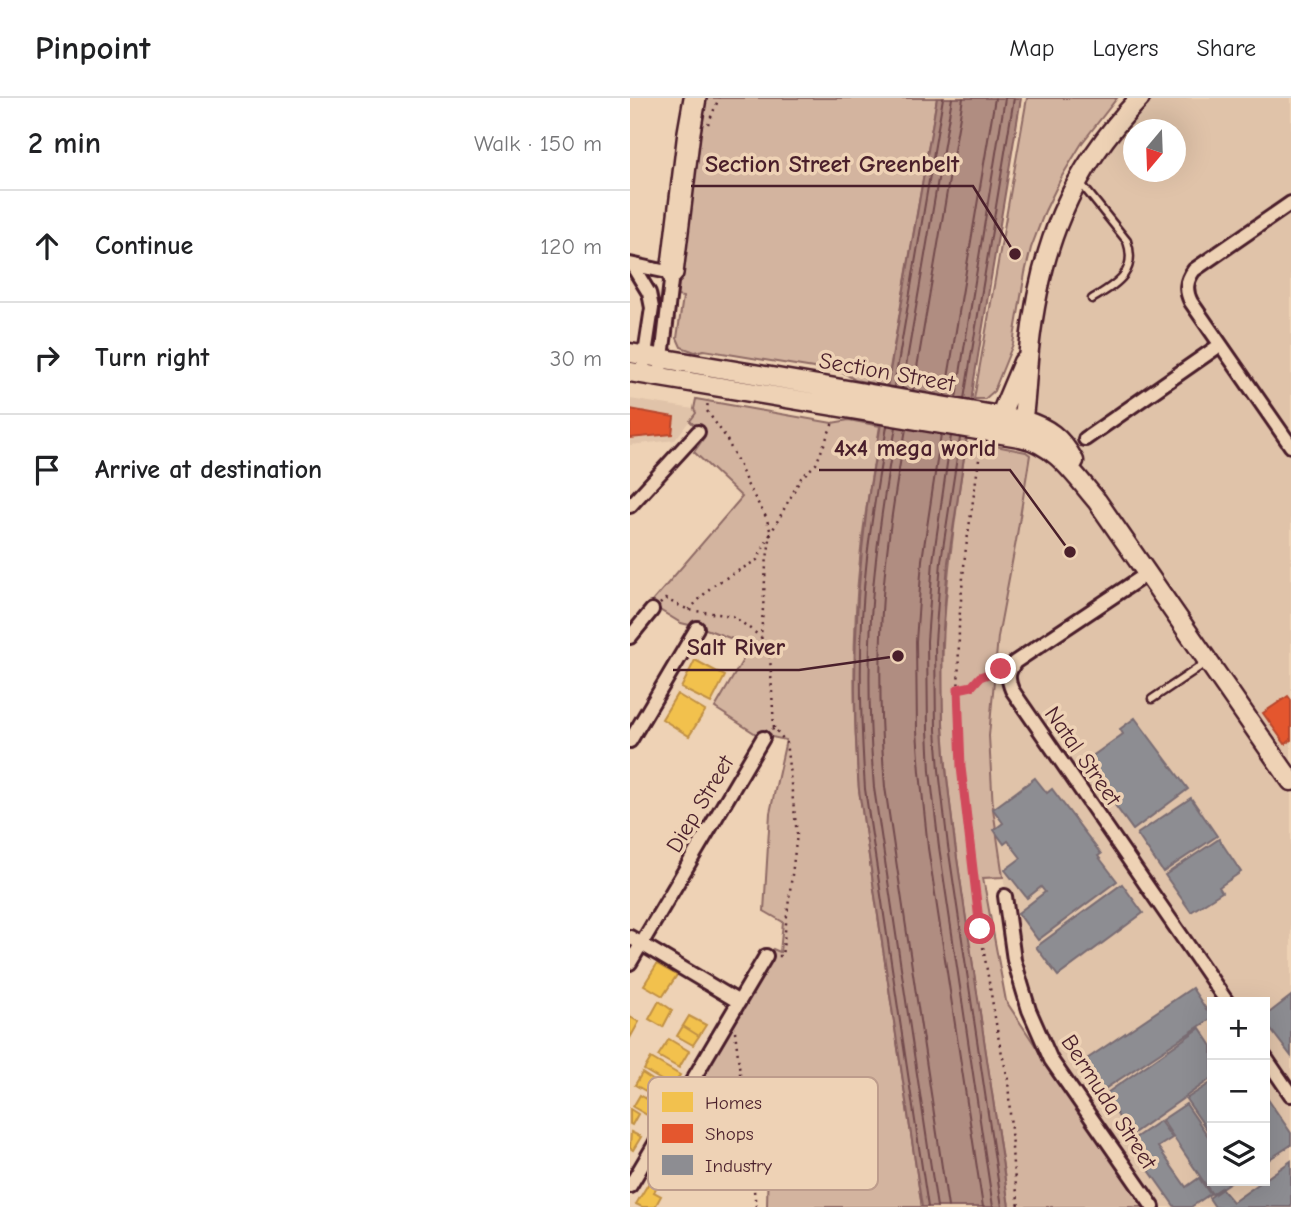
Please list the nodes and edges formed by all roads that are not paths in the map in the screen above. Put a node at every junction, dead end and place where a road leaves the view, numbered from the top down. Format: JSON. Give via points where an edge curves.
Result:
{"nodes":[{"id":1,"x":695,"y":98,"type":"edge"},
{"id":2,"x":1140,"y":98,"type":"edge"},
{"id":3,"x":1078,"y":180,"type":"junction"},
{"id":4,"x":1291,"y":203,"type":"edge"},
{"id":5,"x":631,"y":265,"type":"edge"},
{"id":6,"x":672,"y":273,"type":"junction"},
{"id":7,"x":1092,"y":299,"type":"dead end"},
{"id":8,"x":1220,"y":345,"type":"junction"},
{"id":9,"x":1029,"y":349,"type":"junction"},
{"id":10,"x":645,"y":365,"type":"edge"},
{"id":11,"x":1000,"y":425,"type":"junction"},
{"id":12,"x":973,"y":426,"type":"junction"},
{"id":13,"x":1021,"y":428,"type":"junction"},
{"id":14,"x":698,"y":432,"type":"dead end"},
{"id":15,"x":1085,"y":439,"type":"dead end"},
{"id":16,"x":1291,"y":446,"type":"edge"},
{"id":17,"x":630,"y":506,"type":"edge"},
{"id":18,"x":1148,"y":573,"type":"junction"},
{"id":19,"x":652,"y":610,"type":"road end"},
{"id":20,"x":697,"y":628,"type":"dead end"},
{"id":21,"x":630,"y":637,"type":"edge"},
{"id":22,"x":1209,"y":661,"type":"junction"},
{"id":23,"x":1152,"y":699,"type":"dead end"},
{"id":24,"x":763,"y":738,"type":"road end"},
{"id":25,"x":630,"y":741,"type":"edge"},
{"id":26,"x":1291,"y":781,"type":"edge"},
{"id":27,"x":1005,"y":896,"type":"dead end"},
{"id":28,"x":636,"y":941,"type":"edge"},
{"id":29,"x":766,"y":956,"type":"road end"},
{"id":30,"x":630,"y":963,"type":"edge"},
{"id":31,"x":1224,"y":997,"type":"edge"},
{"id":32,"x":739,"y":1002,"type":"junction"},
{"id":33,"x":1267,"y":1060,"type":"edge"},
{"id":34,"x":694,"y":1077,"type":"edge"},
{"id":35,"x":1291,"y":1095,"type":"edge"},
{"id":36,"x":648,"y":1156,"type":"edge"},
{"id":37,"x":630,"y":1186,"type":"edge"},
{"id":38,"x":1153,"y":1207,"type":"edge"}],
"edges":[{"from":1,"to":6,"type":"highway"},
{"from":2,"to":3,"type":"street","via":[[1094,152]]},
{"from":3,"to":7,"type":"lane","via":[[1127,241],[1131,253],[1118,283]]},
{"from":3,"to":9,"type":"street","via":[[1045,262]]},
{"from":4,"to":8,"type":"street","via":[[1190,275],[1188,295]]},
{"from":5,"to":6,"type":"street"},
{"from":5,"to":10,"type":"street","via":[[649,293],[652,308]]},
{"from":6,"to":10,"type":"street"},
{"from":8,"to":15,"type":"street"},
{"from":8,"to":16,"type":"street"},
{"from":9,"to":11,"type":"street"},
{"from":9,"to":13,"type":"street"},
{"from":10,"to":12,"type":"street","name":"Section Street","via":[[869,412]]},
{"from":10,"to":12,"type":"street","name":"Section Street","via":[[873,394]]},
{"from":11,"to":12,"type":"street","name":"Section Street"},
{"from":11,"to":13,"type":"street","name":"Section Street"},
{"from":13,"to":18,"type":"street","name":"Section Street","via":[[1051,432],[1060,440]]},
{"from":14,"to":17,"type":"street"},
{"from":18,"to":22,"type":"street","name":"Section Street"},
{"from":18,"to":31,"type":"street","name":"Natal Street","via":[[1016,662],[1009,670],[1009,681]]},
{"from":19,"to":21,"type":"street"},
{"from":20,"to":25,"type":"street"},
{"from":22,"to":23,"type":"lane"},
{"from":22,"to":26,"type":"street","name":"Section Street"},
{"from":24,"to":28,"type":"street","name":"Diep Street"},
{"from":27,"to":38,"type":"street","name":"Bermuda Street","via":[[1014,960],[1051,1060]]},
{"from":28,"to":30,"type":"street","name":"Diep Street"},
{"from":28,"to":32,"type":"street"},
{"from":29,"to":32,"type":"street"},
{"from":32,"to":34,"type":"street"},
{"from":33,"to":35,"type":"street"},
{"from":36,"to":37,"type":"street"}]}
